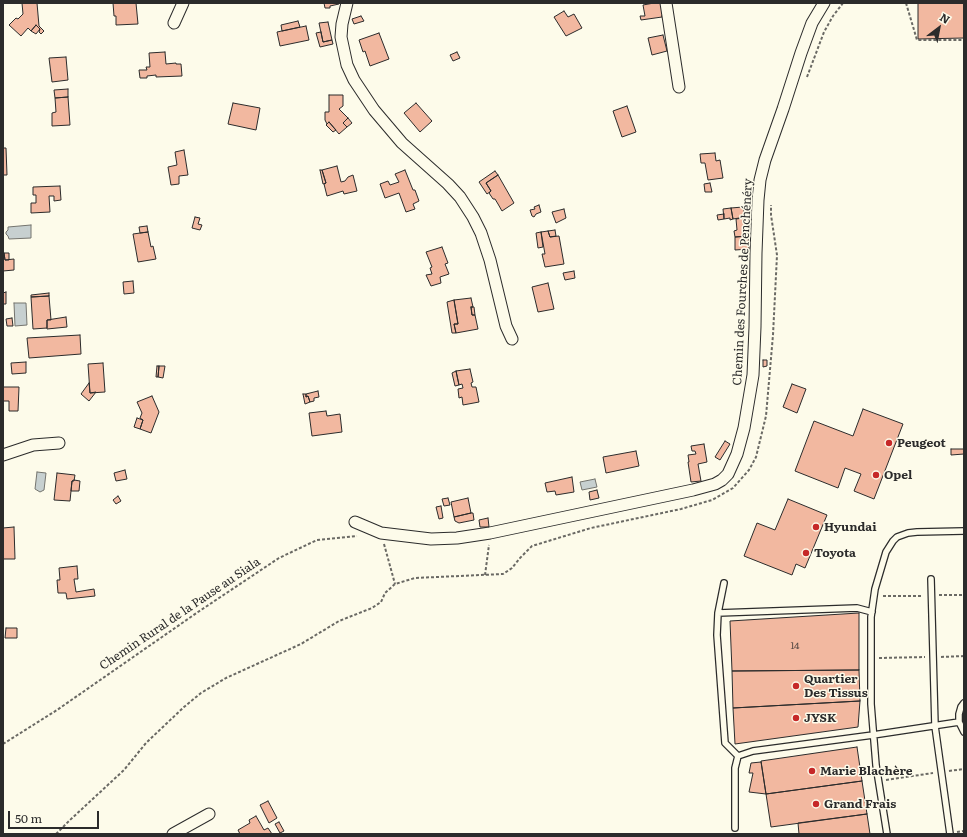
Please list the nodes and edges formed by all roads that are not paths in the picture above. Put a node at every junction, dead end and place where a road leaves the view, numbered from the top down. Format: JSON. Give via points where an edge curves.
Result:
{"nodes":[{"id":1,"x":183,"y":3,"type":"edge"},
{"id":2,"x":347,"y":3,"type":"edge"},
{"id":3,"x":666,"y":3,"type":"edge"},
{"id":4,"x":824,"y":3,"type":"edge"},
{"id":5,"x":174,"y":23,"type":"dead end"},
{"id":6,"x":679,"y":87,"type":"dead end"},
{"id":7,"x":512,"y":339,"type":"dead end"},
{"id":8,"x":59,"y":443,"type":"dead end"},
{"id":9,"x":3,"y":455,"type":"edge"},
{"id":10,"x":355,"y":522,"type":"dead end"},
{"id":11,"x":964,"y":531,"type":"edge"},
{"id":12,"x":931,"y":579,"type":"dead end"},
{"id":13,"x":724,"y":583,"type":"dead end"},
{"id":14,"x":872,"y":612,"type":"junction"},
{"id":15,"x":718,"y":613,"type":"junction"},
{"id":16,"x":964,"y":703,"type":"edge"},
{"id":17,"x":959,"y":722,"type":"junction"},
{"id":18,"x":935,"y":726,"type":"junction"},
{"id":19,"x":964,"y":732,"type":"edge"},
{"id":20,"x":873,"y":735,"type":"junction"},
{"id":21,"x":738,"y":756,"type":"junction"},
{"id":22,"x":209,"y":814,"type":"dead end"},
{"id":23,"x":735,"y":828,"type":"dead end"},
{"id":24,"x":173,"y":834,"type":"edge"},
{"id":25,"x":887,"y":834,"type":"edge"},
{"id":26,"x":950,"y":834,"type":"edge"}],
"edges":[{"from":1,"to":5,"type":"street"},
{"from":2,"to":7,"type":"street","via":[[341,37],[347,65],[354,80],[374,110],[402,142],[448,184],[473,217],[490,260],[502,312]]},
{"from":3,"to":6,"type":"street"},
{"from":4,"to":10,"type":"street","name":"Chemin des Fourches de Penchénéry","via":[[812,23],[801,53],[760,180],[753,375],[744,428],[728,474],[716,484],[693,490],[457,538],[431,539],[381,533]]},
{"from":8,"to":9,"type":"street","via":[[33,445]]},
{"from":11,"to":14,"type":"lane","via":[[917,532],[898,537],[885,556],[873,595]]},
{"from":12,"to":18,"type":"lane"},
{"from":13,"to":15,"type":"lane"},
{"from":14,"to":15,"type":"lane","via":[[857,608]]},
{"from":14,"to":20,"type":"lane"},
{"from":15,"to":21,"type":"lane","via":[[716,635],[725,743]]},
{"from":16,"to":17,"type":"lane","via":[[958,714]]},
{"from":17,"to":18,"type":"lane"},
{"from":17,"to":19,"type":"lane"},
{"from":18,"to":20,"type":"lane"},
{"from":18,"to":26,"type":"lane"},
{"from":20,"to":21,"type":"lane","via":[[753,751]]},
{"from":20,"to":25,"type":"lane"},
{"from":21,"to":23,"type":"lane","via":[[735,768]]},
{"from":22,"to":24,"type":"street"}]}
